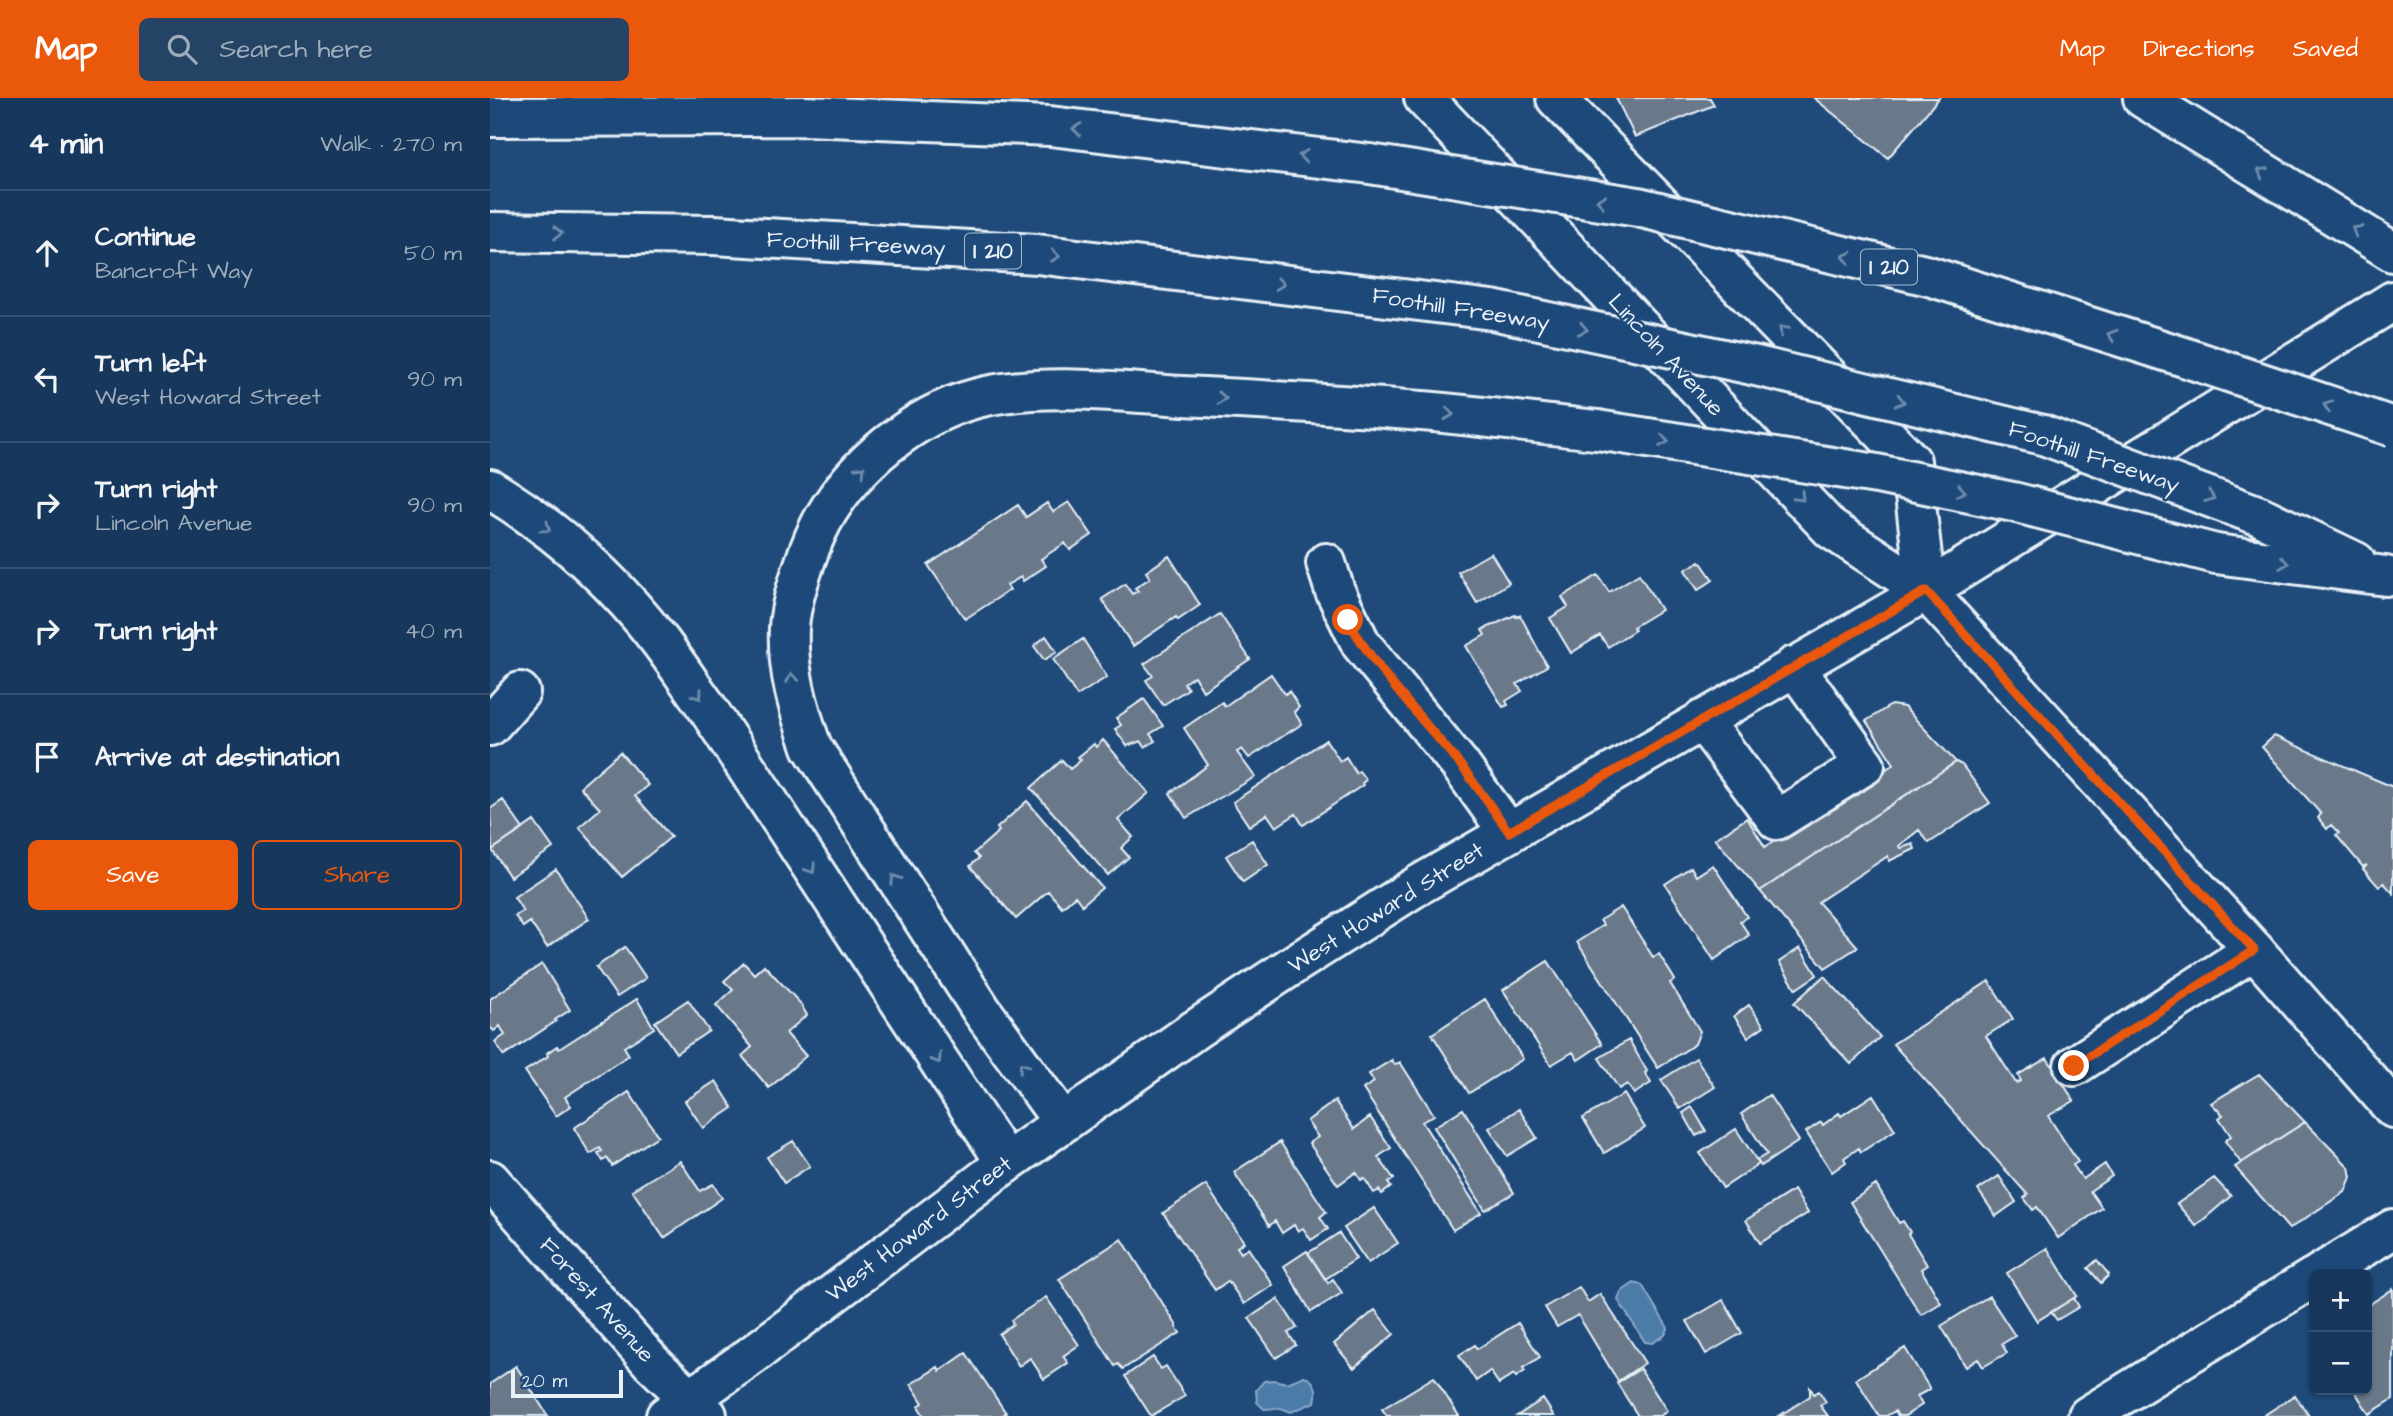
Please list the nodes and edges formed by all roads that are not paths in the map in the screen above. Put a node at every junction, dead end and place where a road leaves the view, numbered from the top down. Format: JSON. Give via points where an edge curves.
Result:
{"nodes":[{"id":1,"x":1423,"y":98,"type":"edge"},
{"id":2,"x":1556,"y":98,"type":"edge"},
{"id":3,"x":2143,"y":98,"type":"edge"},
{"id":4,"x":490,"y":117,"type":"edge"},
{"id":5,"x":490,"y":232,"type":"edge"},
{"id":6,"x":2393,"y":252,"type":"edge"},
{"id":7,"x":2393,"y":300,"type":"edge"},
{"id":8,"x":2393,"y":427,"type":"edge"},
{"id":9,"x":490,"y":489,"type":"edge"},
{"id":10,"x":1326,"y":563,"type":"dead end"},
{"id":11,"x":2389,"y":578,"type":"edge"},
{"id":12,"x":1926,"y":591,"type":"junction"},
{"id":13,"x":1794,"y":666,"type":"junction"},
{"id":14,"x":520,"y":692,"type":"dead end"},
{"id":15,"x":1702,"y":720,"type":"junction"},
{"id":16,"x":490,"y":726,"type":"edge"},
{"id":17,"x":1509,"y":832,"type":"junction"},
{"id":18,"x":2254,"y":950,"type":"junction"},
{"id":19,"x":2074,"y":1066,"type":"dead end"},
{"id":20,"x":2393,"y":1108,"type":"edge"},
{"id":21,"x":1063,"y":1122,"type":"junction"},
{"id":22,"x":1006,"y":1163,"type":"junction"},
{"id":23,"x":490,"y":1180,"type":"edge"},
{"id":24,"x":2393,"y":1229,"type":"edge"},
{"id":25,"x":2327,"y":1269,"type":"edge"},
{"id":26,"x":2309,"y":1280,"type":"edge"},
{"id":27,"x":688,"y":1410,"type":"edge"},
{"id":28,"x":2088,"y":1416,"type":"edge"}],
"edges":[{"from":1,"to":12,"type":"main road","name":"Lincoln Avenue","one_way":true,"via":[[1830,529]]},
{"from":12,"to":2,"type":"main road","one_way":true,"via":[[1911,461]]},
{"from":6,"to":3,"type":"main road","one_way":true},
{"from":8,"to":4,"type":"main road","number":"I 210","one_way":true,"bridge":true,"via":[[1928,276],[1638,207],[1370,163],[1050,126],[805,116]]},
{"from":5,"to":11,"type":"main road","name":"Foothill Freeway","number":"I 210","one_way":true,"bridge":true,"via":[[714,235],[1037,254],[1492,310],[1752,365],[2043,435],[2260,516]]},
{"from":7,"to":12,"type":"main road","name":"West Howard Street"},
{"from":9,"to":22,"type":"main road","one_way":true,"via":[[563,541],[611,585],[658,639]]},
{"from":10,"to":17,"type":"main road","via":[[1361,644]]},
{"from":21,"to":11,"type":"main road","one_way":true,"bridge":true,"via":[[982,1011],[812,747],[797,706],[790,666],[789,626],[797,585],[811,543],[830,508],[876,455],[944,410],[984,396],[1025,390],[1327,404],[1597,430],[1877,474],[2013,502],[2216,554]]},
{"from":12,"to":13,"type":"main road","name":"West Howard Street"},
{"from":12,"to":18,"type":"main road","name":"Lincoln Avenue"},
{"from":13,"to":15,"type":"main road","name":"West Howard Street"},
{"from":13,"to":15,"type":"main road","via":[[1865,765],[1777,820]]},
{"from":14,"to":16,"type":"main road"},
{"from":15,"to":17,"type":"main road","name":"West Howard Street"},
{"from":17,"to":21,"type":"main road","name":"West Howard Street","via":[[1296,963]]},
{"from":18,"to":19,"type":"main road"},
{"from":18,"to":20,"type":"main road","name":"Lincoln Avenue"},
{"from":21,"to":22,"type":"main road","name":"West Howard Street"},
{"from":22,"to":27,"type":"main road","name":"West Howard Street","via":[[751,1356]]},
{"from":23,"to":27,"type":"main road","name":"Forest Avenue"},
{"from":24,"to":25,"type":"main road"},
{"from":26,"to":28,"type":"main road"}]}
